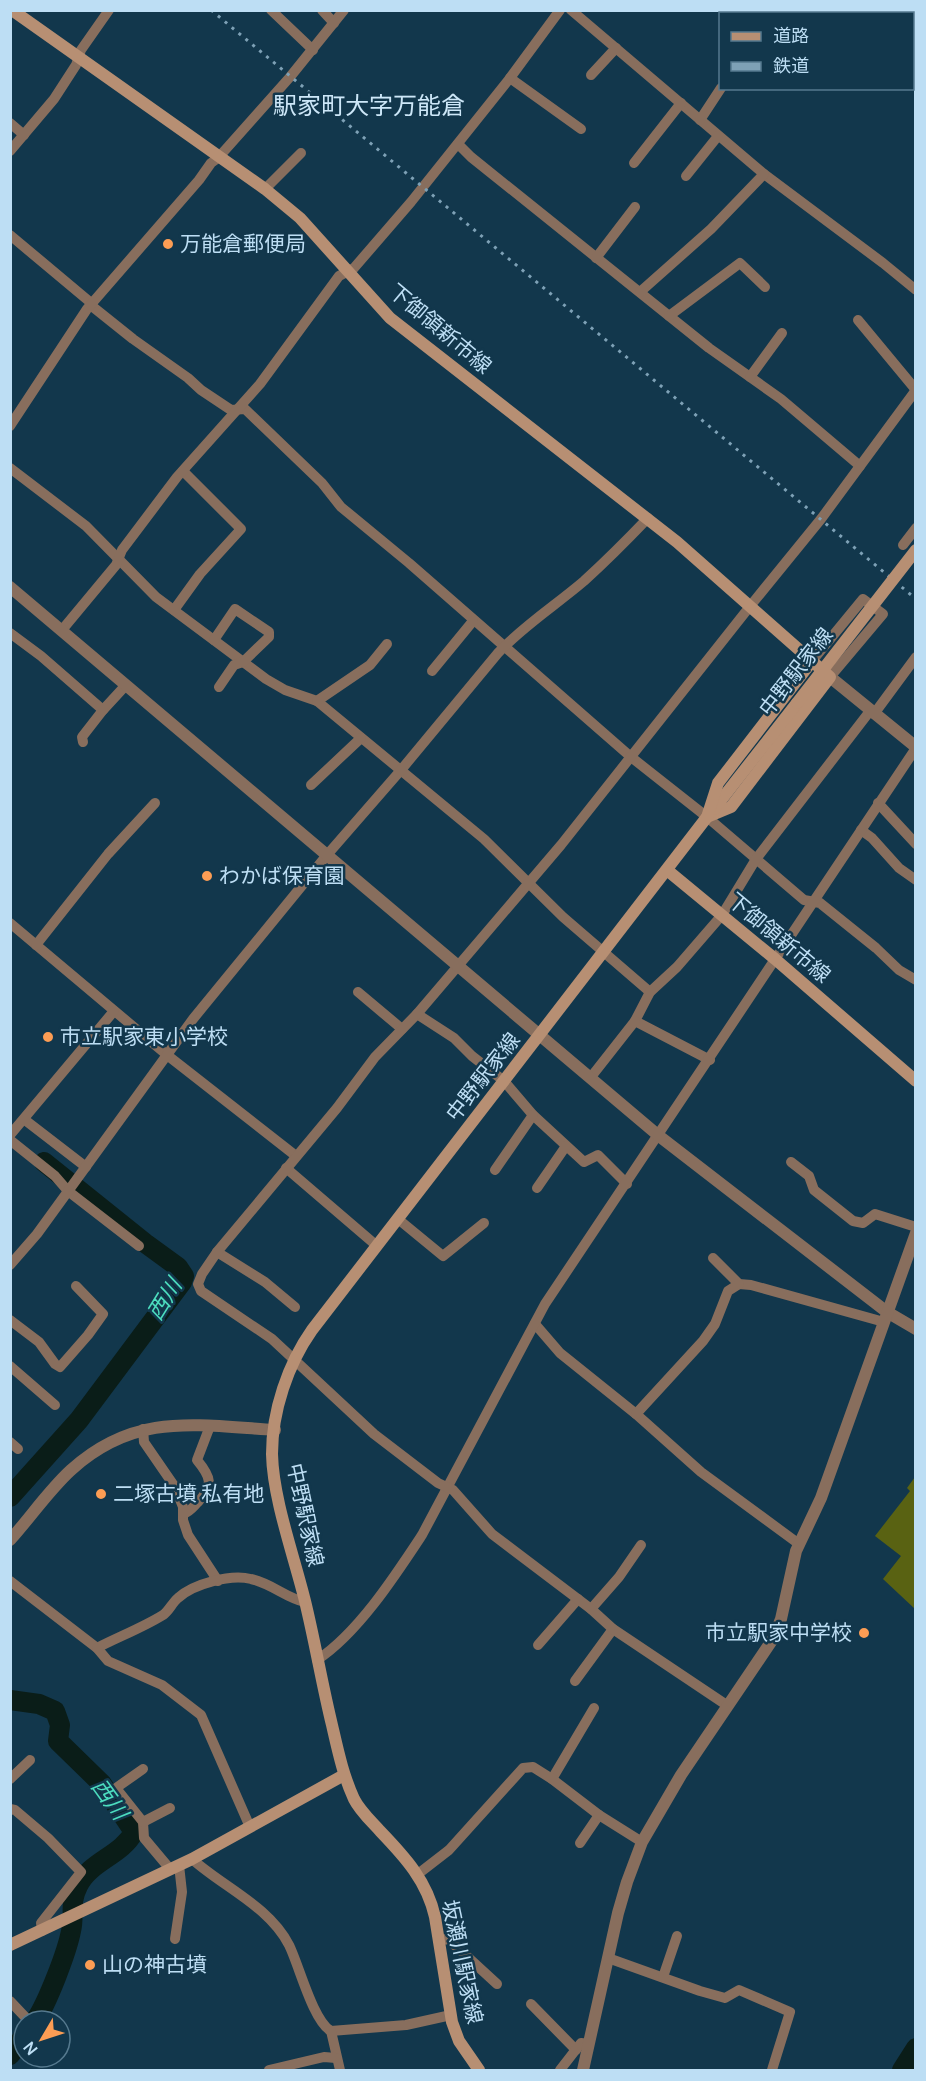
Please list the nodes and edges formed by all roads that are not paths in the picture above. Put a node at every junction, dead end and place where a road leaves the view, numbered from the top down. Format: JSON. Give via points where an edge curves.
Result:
{"nodes":[{"id":1,"x":12,"y":10,"type":"edge"},
{"id":2,"x":109,"y":10,"type":"edge"},
{"id":3,"x":271,"y":10,"type":"edge"},
{"id":4,"x":322,"y":10,"type":"edge"},
{"id":5,"x":344,"y":10,"type":"edge"},
{"id":6,"x":560,"y":10,"type":"edge"},
{"id":7,"x":571,"y":10,"type":"edge"},
{"id":8,"x":334,"y":23,"type":"junction"},
{"id":9,"x":616,"y":48,"type":"junction"},
{"id":10,"x":313,"y":50,"type":"junction"},
{"id":11,"x":78,"y":58,"type":"junction"},
{"id":12,"x":591,"y":75,"type":"dead end"},
{"id":13,"x":510,"y":78,"type":"junction"},
{"id":14,"x":720,"y":90,"type":"edge"},
{"id":15,"x":681,"y":103,"type":"junction"},
{"id":16,"x":700,"y":120,"type":"junction"},
{"id":17,"x":10,"y":123,"type":"edge"},
{"id":18,"x":581,"y":129,"type":"dead end"},
{"id":19,"x":24,"y":135,"type":"junction"},
{"id":20,"x":718,"y":136,"type":"junction"},
{"id":21,"x":458,"y":144,"type":"junction"},
{"id":22,"x":10,"y":151,"type":"edge"},
{"id":23,"x":301,"y":153,"type":"dead end"},
{"id":24,"x":218,"y":158,"type":"junction"},
{"id":25,"x":634,"y":163,"type":"dead end"},
{"id":26,"x":764,"y":174,"type":"junction"},
{"id":27,"x":686,"y":176,"type":"dead end"},
{"id":28,"x":265,"y":189,"type":"junction"},
{"id":29,"x":635,"y":207,"type":"dead end"},
{"id":30,"x":10,"y":235,"type":"edge"},
{"id":31,"x":596,"y":258,"type":"junction"},
{"id":32,"x":347,"y":272,"type":"junction"},
{"id":33,"x":765,"y":287,"type":"dead end"},
{"id":34,"x":915,"y":290,"type":"edge"},
{"id":35,"x":639,"y":292,"type":"junction"},
{"id":36,"x":92,"y":304,"type":"junction"},
{"id":37,"x":669,"y":316,"type":"junction"},
{"id":38,"x":858,"y":320,"type":"dead end"},
{"id":39,"x":782,"y":333,"type":"dead end"},
{"id":40,"x":750,"y":377,"type":"junction"},
{"id":41,"x":915,"y":390,"type":"edge"},
{"id":42,"x":238,"y":410,"type":"junction"},
{"id":43,"x":10,"y":426,"type":"edge"},
{"id":44,"x":860,"y":466,"type":"junction"},
{"id":45,"x":10,"y":468,"type":"edge"},
{"id":46,"x":183,"y":471,"type":"junction"},
{"id":47,"x":648,"y":518,"type":"junction"},
{"id":48,"x":914,"y":533,"type":"edge"},
{"id":49,"x":903,"y":545,"type":"dead end"},
{"id":50,"x":915,"y":550,"type":"edge"},
{"id":51,"x":118,"y":561,"type":"junction"},
{"id":52,"x":10,"y":587,"type":"edge"},
{"id":53,"x":751,"y":605,"type":"junction"},
{"id":54,"x":174,"y":610,"type":"junction"},
{"id":55,"x":473,"y":621,"type":"junction"},
{"id":56,"x":62,"y":630,"type":"junction"},
{"id":57,"x":10,"y":633,"type":"edge"},
{"id":58,"x":214,"y":640,"type":"junction"},
{"id":59,"x":387,"y":644,"type":"dead end"},
{"id":60,"x":504,"y":646,"type":"junction"},
{"id":61,"x":915,"y":657,"type":"edge"},
{"id":62,"x":812,"y":661,"type":"junction"},
{"id":63,"x":243,"y":662,"type":"junction"},
{"id":64,"x":432,"y":671,"type":"dead end"},
{"id":65,"x":830,"y":677,"type":"junction"},
{"id":66,"x":126,"y":685,"type":"junction"},
{"id":67,"x":219,"y":687,"type":"dead end"},
{"id":68,"x":317,"y":701,"type":"junction"},
{"id":69,"x":103,"y":710,"type":"junction"},
{"id":70,"x":872,"y":713,"type":"junction"},
{"id":71,"x":362,"y":738,"type":"junction"},
{"id":72,"x":83,"y":742,"type":"dead end"},
{"id":73,"x":915,"y":748,"type":"edge"},
{"id":74,"x":631,"y":757,"type":"junction"},
{"id":75,"x":401,"y":770,"type":"junction"},
{"id":76,"x":311,"y":785,"type":"dead end"},
{"id":77,"x":155,"y":803,"type":"dead end"},
{"id":78,"x":878,"y":803,"type":"junction"},
{"id":79,"x":707,"y":817,"type":"junction"},
{"id":80,"x":861,"y":830,"type":"junction"},
{"id":81,"x":915,"y":844,"type":"edge"},
{"id":82,"x":327,"y":855,"type":"junction"},
{"id":83,"x":756,"y":859,"type":"junction"},
{"id":84,"x":667,"y":870,"type":"junction"},
{"id":85,"x":915,"y":880,"type":"edge"},
{"id":86,"x":530,"y":883,"type":"junction"},
{"id":87,"x":813,"y":902,"type":"junction"},
{"id":88,"x":722,"y":915,"type":"junction"},
{"id":89,"x":10,"y":923,"type":"edge"},
{"id":90,"x":36,"y":945,"type":"junction"},
{"id":91,"x":603,"y":952,"type":"junction"},
{"id":92,"x":775,"y":960,"type":"junction"},
{"id":93,"x":458,"y":966,"type":"junction"},
{"id":94,"x":915,"y":980,"type":"edge"},
{"id":95,"x":358,"y":992,"type":"dead end"},
{"id":96,"x":650,"y":992,"type":"junction"},
{"id":97,"x":114,"y":1011,"type":"junction"},
{"id":98,"x":417,"y":1014,"type":"junction"},
{"id":99,"x":635,"y":1021,"type":"junction"},
{"id":100,"x":402,"y":1029,"type":"junction"},
{"id":101,"x":540,"y":1034,"type":"junction"},
{"id":102,"x":167,"y":1055,"type":"junction"},
{"id":103,"x":710,"y":1060,"type":"junction"},
{"id":104,"x":591,"y":1077,"type":"junction"},
{"id":105,"x":504,"y":1081,"type":"junction"},
{"id":106,"x":915,"y":1081,"type":"edge"},
{"id":107,"x":533,"y":1116,"type":"junction"},
{"id":108,"x":22,"y":1123,"type":"junction"},
{"id":109,"x":10,"y":1136,"type":"edge"},
{"id":110,"x":659,"y":1136,"type":"junction"},
{"id":111,"x":10,"y":1140,"type":"edge"},
{"id":112,"x":566,"y":1146,"type":"junction"},
{"id":113,"x":296,"y":1156,"type":"junction"},
{"id":114,"x":791,"y":1162,"type":"dead end"},
{"id":115,"x":86,"y":1167,"type":"junction"},
{"id":116,"x":286,"y":1168,"type":"junction"},
{"id":117,"x":495,"y":1170,"type":"dead end"},
{"id":118,"x":627,"y":1184,"type":"junction"},
{"id":119,"x":537,"y":1188,"type":"dead end"},
{"id":120,"x":68,"y":1191,"type":"junction"},
{"id":121,"x":398,"y":1219,"type":"junction"},
{"id":122,"x":484,"y":1223,"type":"dead end"},
{"id":123,"x":915,"y":1227,"type":"edge"},
{"id":124,"x":915,"y":1233,"type":"edge"},
{"id":125,"x":139,"y":1246,"type":"dead end"},
{"id":126,"x":377,"y":1246,"type":"junction"},
{"id":127,"x":217,"y":1252,"type":"junction"},
{"id":128,"x":713,"y":1258,"type":"dead end"},
{"id":129,"x":10,"y":1265,"type":"edge"},
{"id":130,"x":739,"y":1284,"type":"junction"},
{"id":131,"x":76,"y":1286,"type":"dead end"},
{"id":132,"x":295,"y":1307,"type":"dead end"},
{"id":133,"x":885,"y":1317,"type":"junction"},
{"id":134,"x":10,"y":1320,"type":"edge"},
{"id":135,"x":535,"y":1324,"type":"junction"},
{"id":136,"x":915,"y":1329,"type":"edge"},
{"id":137,"x":294,"y":1360,"type":"junction"},
{"id":138,"x":10,"y":1366,"type":"edge"},
{"id":139,"x":55,"y":1405,"type":"dead end"},
{"id":140,"x":636,"y":1414,"type":"junction"},
{"id":141,"x":210,"y":1426,"type":"junction"},
{"id":142,"x":143,"y":1429,"type":"junction"},
{"id":143,"x":274,"y":1430,"type":"junction"},
{"id":144,"x":448,"y":1488,"type":"junction"},
{"id":145,"x":183,"y":1514,"type":"junction"},
{"id":146,"x":10,"y":1540,"type":"edge"},
{"id":147,"x":799,"y":1544,"type":"junction"},
{"id":148,"x":641,"y":1545,"type":"dead end"},
{"id":149,"x":10,"y":1581,"type":"edge"},
{"id":150,"x":218,"y":1581,"type":"junction"},
{"id":151,"x":578,"y":1599,"type":"junction"},
{"id":152,"x":305,"y":1602,"type":"junction"},
{"id":153,"x":591,"y":1609,"type":"junction"},
{"id":154,"x":614,"y":1629,"type":"junction"},
{"id":155,"x":538,"y":1645,"type":"dead end"},
{"id":156,"x":97,"y":1648,"type":"junction"},
{"id":157,"x":317,"y":1660,"type":"junction"},
{"id":158,"x":575,"y":1681,"type":"dead end"},
{"id":159,"x":728,"y":1706,"type":"junction"},
{"id":160,"x":594,"y":1708,"type":"dead end"},
{"id":161,"x":30,"y":1760,"type":"dead end"},
{"id":162,"x":143,"y":1769,"type":"dead end"},
{"id":163,"x":344,"y":1775,"type":"junction"},
{"id":164,"x":10,"y":1779,"type":"edge"},
{"id":165,"x":552,"y":1779,"type":"junction"},
{"id":166,"x":170,"y":1808,"type":"dead end"},
{"id":167,"x":10,"y":1809,"type":"edge"},
{"id":168,"x":598,"y":1815,"type":"junction"},
{"id":169,"x":143,"y":1822,"type":"junction"},
{"id":170,"x":250,"y":1827,"type":"junction"},
{"id":171,"x":642,"y":1842,"type":"junction"},
{"id":172,"x":580,"y":1843,"type":"dead end"},
{"id":173,"x":192,"y":1859,"type":"junction"},
{"id":174,"x":175,"y":1867,"type":"junction"},
{"id":175,"x":418,"y":1874,"type":"junction"},
{"id":176,"x":42,"y":1931,"type":"junction"},
{"id":177,"x":677,"y":1936,"type":"dead end"},
{"id":178,"x":175,"y":1939,"type":"dead end"},
{"id":179,"x":439,"y":1940,"type":"junction"},
{"id":180,"x":10,"y":1945,"type":"edge"},
{"id":181,"x":608,"y":1958,"type":"junction"},
{"id":182,"x":663,"y":1977,"type":"junction"},
{"id":183,"x":497,"y":1984,"type":"dead end"},
{"id":184,"x":531,"y":2004,"type":"dead end"},
{"id":185,"x":451,"y":2015,"type":"junction"},
{"id":186,"x":331,"y":2031,"type":"junction"},
{"id":187,"x":589,"y":2044,"type":"junction"},
{"id":188,"x":576,"y":2050,"type":"junction"},
{"id":189,"x":336,"y":2058,"type":"junction"},
{"id":190,"x":268,"y":2070,"type":"edge"},
{"id":191,"x":340,"y":2070,"type":"edge"},
{"id":192,"x":479,"y":2070,"type":"edge"},
{"id":193,"x":560,"y":2070,"type":"edge"},
{"id":194,"x":583,"y":2070,"type":"edge"},
{"id":195,"x":772,"y":2070,"type":"edge"}],
"edges":[{"from":1,"to":11,"type":"main road","name":"下御領新市線"},
{"from":2,"to":11,"type":"street"},
{"from":3,"to":10,"type":"street"},
{"from":4,"to":8,"type":"street"},
{"from":5,"to":8,"type":"street"},
{"from":6,"to":13,"type":"street"},
{"from":7,"to":9,"type":"street"},
{"from":8,"to":10,"type":"street"},
{"from":9,"to":12,"type":"street"},
{"from":9,"to":15,"type":"street"},
{"from":10,"to":24,"type":"street"},
{"from":11,"to":19,"type":"street","via":[[54,99]]},
{"from":11,"to":24,"type":"main road","name":"下御領新市線"},
{"from":13,"to":18,"type":"street"},
{"from":13,"to":21,"type":"street"},
{"from":14,"to":16,"type":"street"},
{"from":15,"to":16,"type":"street"},
{"from":15,"to":25,"type":"street"},
{"from":16,"to":20,"type":"street"},
{"from":17,"to":19,"type":"street"},
{"from":19,"to":22,"type":"street"},
{"from":20,"to":26,"type":"street"},
{"from":20,"to":27,"type":"street"},
{"from":21,"to":31,"type":"street"},
{"from":21,"to":32,"type":"street"},
{"from":23,"to":28,"type":"street"},
{"from":24,"to":28,"type":"main road","name":"下御領新市線"},
{"from":24,"to":36,"type":"street"},
{"from":26,"to":34,"type":"street"},
{"from":26,"to":35,"type":"street","via":[[711,229]]},
{"from":28,"to":32,"type":"main road","name":"下御領新市線","via":[[300,218]]},
{"from":29,"to":31,"type":"street"},
{"from":30,"to":36,"type":"street"},
{"from":31,"to":35,"type":"street"},
{"from":32,"to":42,"type":"street","via":[[339,276]]},
{"from":32,"to":47,"type":"main road","name":"下御領新市線","via":[[390,318]]},
{"from":33,"to":37,"type":"street","via":[[740,263]]},
{"from":35,"to":37,"type":"street"},
{"from":36,"to":42,"type":"street","via":[[201,390],[231,410]]},
{"from":36,"to":43,"type":"street"},
{"from":37,"to":40,"type":"street"},
{"from":38,"to":41,"type":"street"},
{"from":39,"to":40,"type":"street"},
{"from":40,"to":44,"type":"street"},
{"from":41,"to":44,"type":"street"},
{"from":42,"to":46,"type":"street"},
{"from":42,"to":55,"type":"street","via":[[245,409],[322,483],[341,507]]},
{"from":44,"to":53,"type":"street"},
{"from":45,"to":51,"type":"street","via":[[86,526]]},
{"from":46,"to":51,"type":"street","via":[[122,550]]},
{"from":46,"to":54,"type":"street","via":[[241,529]]},
{"from":47,"to":53,"type":"main road","name":"下御領新市線"},
{"from":47,"to":60,"type":"street","via":[[584,581]]},
{"from":48,"to":49,"type":"street"},
{"from":50,"to":79,"type":"main road","name":"中野駅家線","bridge":true},
{"from":51,"to":54,"type":"street"},
{"from":51,"to":56,"type":"street"},
{"from":52,"to":56,"type":"street"},
{"from":53,"to":62,"type":"main road","name":"下御領新市線"},
{"from":53,"to":74,"type":"street"},
{"from":54,"to":58,"type":"street"},
{"from":55,"to":60,"type":"street"},
{"from":55,"to":64,"type":"street"},
{"from":56,"to":66,"type":"street"},
{"from":57,"to":69,"type":"street"},
{"from":58,"to":63,"type":"street"},
{"from":58,"to":63,"type":"street","via":[[235,609],[269,632],[269,637]]},
{"from":59,"to":68,"type":"street","via":[[370,665]]},
{"from":60,"to":74,"type":"street"},
{"from":60,"to":75,"type":"street"},
{"from":61,"to":70,"type":"street"},
{"from":62,"to":65,"type":"main road","name":"下御領新市線"},
{"from":62,"to":65,"type":"street","via":[[863,598],[883,614]]},
{"from":62,"to":79,"type":"main road","via":[[718,783]]},
{"from":63,"to":67,"type":"street","via":[[234,665]]},
{"from":63,"to":68,"type":"street","via":[[285,690]]},
{"from":65,"to":70,"type":"street"},
{"from":65,"to":79,"type":"main road","via":[[731,807]]},
{"from":66,"to":69,"type":"street"},
{"from":66,"to":82,"type":"street"},
{"from":68,"to":71,"type":"street"},
{"from":69,"to":72,"type":"street","via":[[82,737]]},
{"from":70,"to":73,"type":"street"},
{"from":70,"to":83,"type":"street"},
{"from":71,"to":75,"type":"street"},
{"from":71,"to":76,"type":"street"},
{"from":73,"to":78,"type":"street"},
{"from":74,"to":79,"type":"street"},
{"from":74,"to":86,"type":"street"},
{"from":75,"to":82,"type":"street"},
{"from":75,"to":86,"type":"street"},
{"from":77,"to":90,"type":"street","via":[[108,854]]},
{"from":78,"to":80,"type":"street"},
{"from":78,"to":81,"type":"street"},
{"from":79,"to":83,"type":"street"},
{"from":79,"to":84,"type":"main road"},
{"from":80,"to":85,"type":"street"},
{"from":80,"to":87,"type":"street"},
{"from":82,"to":93,"type":"street"},
{"from":82,"to":102,"type":"street"},
{"from":83,"to":87,"type":"street","via":[[804,900]]},
{"from":83,"to":88,"type":"street"},
{"from":84,"to":88,"type":"main road","name":"下御領新市線"},
{"from":84,"to":91,"type":"main road","name":"中野駅家線"},
{"from":86,"to":91,"type":"street"},
{"from":86,"to":93,"type":"street"},
{"from":87,"to":92,"type":"street"},
{"from":87,"to":94,"type":"street","via":[[820,903]]},
{"from":88,"to":92,"type":"main road","name":"下御領新市線"},
{"from":88,"to":96,"type":"street"},
{"from":89,"to":90,"type":"street"},
{"from":90,"to":97,"type":"street"},
{"from":91,"to":96,"type":"street"},
{"from":91,"to":101,"type":"main road","name":"中野駅家線"},
{"from":92,"to":103,"type":"street"},
{"from":92,"to":106,"type":"main road","name":"下御領新市線"},
{"from":93,"to":98,"type":"street"},
{"from":93,"to":101,"type":"street"},
{"from":95,"to":100,"type":"street"},
{"from":96,"to":99,"type":"street"},
{"from":97,"to":102,"type":"street"},
{"from":97,"to":108,"type":"street"},
{"from":98,"to":100,"type":"street"},
{"from":98,"to":105,"type":"street","via":[[454,1038]]},
{"from":99,"to":103,"type":"street"},
{"from":99,"to":104,"type":"street"},
{"from":100,"to":113,"type":"street"},
{"from":101,"to":104,"type":"street"},
{"from":101,"to":105,"type":"main road","name":"中野駅家線"},
{"from":102,"to":113,"type":"street"},
{"from":102,"to":115,"type":"street"},
{"from":103,"to":110,"type":"street"},
{"from":104,"to":110,"type":"street"},
{"from":105,"to":107,"type":"street"},
{"from":105,"to":121,"type":"main road","name":"中野駅家線"},
{"from":107,"to":112,"type":"street"},
{"from":107,"to":117,"type":"street"},
{"from":108,"to":109,"type":"street"},
{"from":108,"to":115,"type":"street"},
{"from":110,"to":118,"type":"street"},
{"from":110,"to":133,"type":"street"},
{"from":111,"to":120,"type":"street"},
{"from":112,"to":118,"type":"street","via":[[584,1162],[598,1155]]},
{"from":112,"to":119,"type":"street"},
{"from":113,"to":116,"type":"street"},
{"from":114,"to":123,"type":"street","via":[[809,1176],[814,1190],[853,1221],[863,1223],[875,1214]]},
{"from":115,"to":120,"type":"street"},
{"from":116,"to":126,"type":"street"},
{"from":116,"to":127,"type":"street"},
{"from":118,"to":135,"type":"street"},
{"from":120,"to":125,"type":"street"},
{"from":120,"to":129,"type":"street"},
{"from":121,"to":122,"type":"street","via":[[443,1256]]},
{"from":121,"to":126,"type":"main road","name":"中野駅家線"},
{"from":124,"to":133,"type":"street"},
{"from":126,"to":137,"type":"main road","name":"中野駅家線","via":[[312,1330]]},
{"from":127,"to":132,"type":"street"},
{"from":127,"to":137,"type":"street","via":[[202,1274],[198,1284],[201,1291],[272,1339]]},
{"from":128,"to":130,"type":"street"},
{"from":130,"to":133,"type":"street"},
{"from":130,"to":140,"type":"street","via":[[728,1292],[703,1341]]},
{"from":131,"to":134,"type":"street","via":[[103,1314],[60,1367],[39,1342]]},
{"from":133,"to":136,"type":"street"},
{"from":133,"to":147,"type":"street","via":[[821,1498]]},
{"from":135,"to":140,"type":"street","via":[[560,1353]]},
{"from":135,"to":144,"type":"street"},
{"from":137,"to":143,"type":"main road","name":"中野駅家線"},
{"from":137,"to":144,"type":"street","via":[[374,1434]]},
{"from":138,"to":139,"type":"street"},
{"from":140,"to":147,"type":"street","via":[[701,1472]]},
{"from":141,"to":142,"type":"street"},
{"from":141,"to":143,"type":"street"},
{"from":141,"to":145,"type":"street","via":[[197,1460],[207,1472],[209,1486]]},
{"from":142,"to":145,"type":"street","via":[[144,1442],[175,1487]]},
{"from":142,"to":146,"type":"street","via":[[105,1444],[70,1471]]},
{"from":143,"to":152,"type":"main road","name":"中野駅家線","via":[[272,1455],[279,1501]]},
{"from":144,"to":151,"type":"street","via":[[492,1534]]},
{"from":144,"to":157,"type":"street","via":[[405,1562],[354,1627]]},
{"from":145,"to":150,"type":"street","via":[[188,1535]]},
{"from":147,"to":159,"type":"street","via":[[773,1639]]},
{"from":148,"to":153,"type":"street"},
{"from":149,"to":156,"type":"street"},
{"from":150,"to":152,"type":"street","via":[[251,1579]]},
{"from":150,"to":156,"type":"street","via":[[194,1587],[178,1597],[165,1614]]},
{"from":151,"to":153,"type":"street"},
{"from":151,"to":155,"type":"street"},
{"from":152,"to":157,"type":"main road","name":"中野駅家線"},
{"from":153,"to":154,"type":"street"},
{"from":154,"to":158,"type":"street"},
{"from":154,"to":159,"type":"street"},
{"from":156,"to":170,"type":"street","via":[[108,1661],[162,1685],[201,1715]]},
{"from":157,"to":163,"type":"main road","name":"中野駅家線"},
{"from":159,"to":171,"type":"street"},
{"from":160,"to":165,"type":"street"},
{"from":161,"to":164,"type":"street"},
{"from":162,"to":169,"type":"street","via":[[116,1788]]},
{"from":163,"to":170,"type":"main road"},
{"from":163,"to":175,"type":"main road","name":"坂瀬川駅家線","via":[[358,1805]]},
{"from":165,"to":168,"type":"street"},
{"from":165,"to":175,"type":"street","via":[[532,1767],[523,1768],[449,1850]]},
{"from":166,"to":169,"type":"street"},
{"from":167,"to":176,"type":"street","via":[[48,1838],[81,1872],[41,1923]]},
{"from":168,"to":171,"type":"street"},
{"from":168,"to":172,"type":"street"},
{"from":169,"to":174,"type":"street","via":[[144,1838]]},
{"from":170,"to":173,"type":"main road"},
{"from":171,"to":181,"type":"street","via":[[627,1882]]},
{"from":173,"to":174,"type":"main road"},
{"from":173,"to":186,"type":"street","via":[[272,1922],[288,1943],[315,2012]]},
{"from":174,"to":176,"type":"main road"},
{"from":174,"to":178,"type":"street","via":[[182,1892]]},
{"from":175,"to":179,"type":"main road","name":"坂瀬川駅家線","via":[[432,1900]]},
{"from":176,"to":180,"type":"main road"},
{"from":177,"to":182,"type":"street"},
{"from":179,"to":183,"type":"street","via":[[448,1939]]},
{"from":179,"to":185,"type":"main road","name":"坂瀬川駅家線"},
{"from":181,"to":182,"type":"street"},
{"from":181,"to":187,"type":"street"},
{"from":182,"to":195,"type":"street","via":[[725,1998],[739,1990],[790,2012]]},
{"from":184,"to":188,"type":"street"},
{"from":185,"to":186,"type":"street","via":[[406,2025]]},
{"from":185,"to":192,"type":"main road","name":"坂瀬川駅家線","via":[[459,2041]]},
{"from":186,"to":189,"type":"street"},
{"from":187,"to":188,"type":"street","via":[[581,2043]]},
{"from":187,"to":194,"type":"street"},
{"from":188,"to":193,"type":"street"},
{"from":189,"to":190,"type":"street","via":[[324,2057]]},
{"from":189,"to":191,"type":"street"}]}
